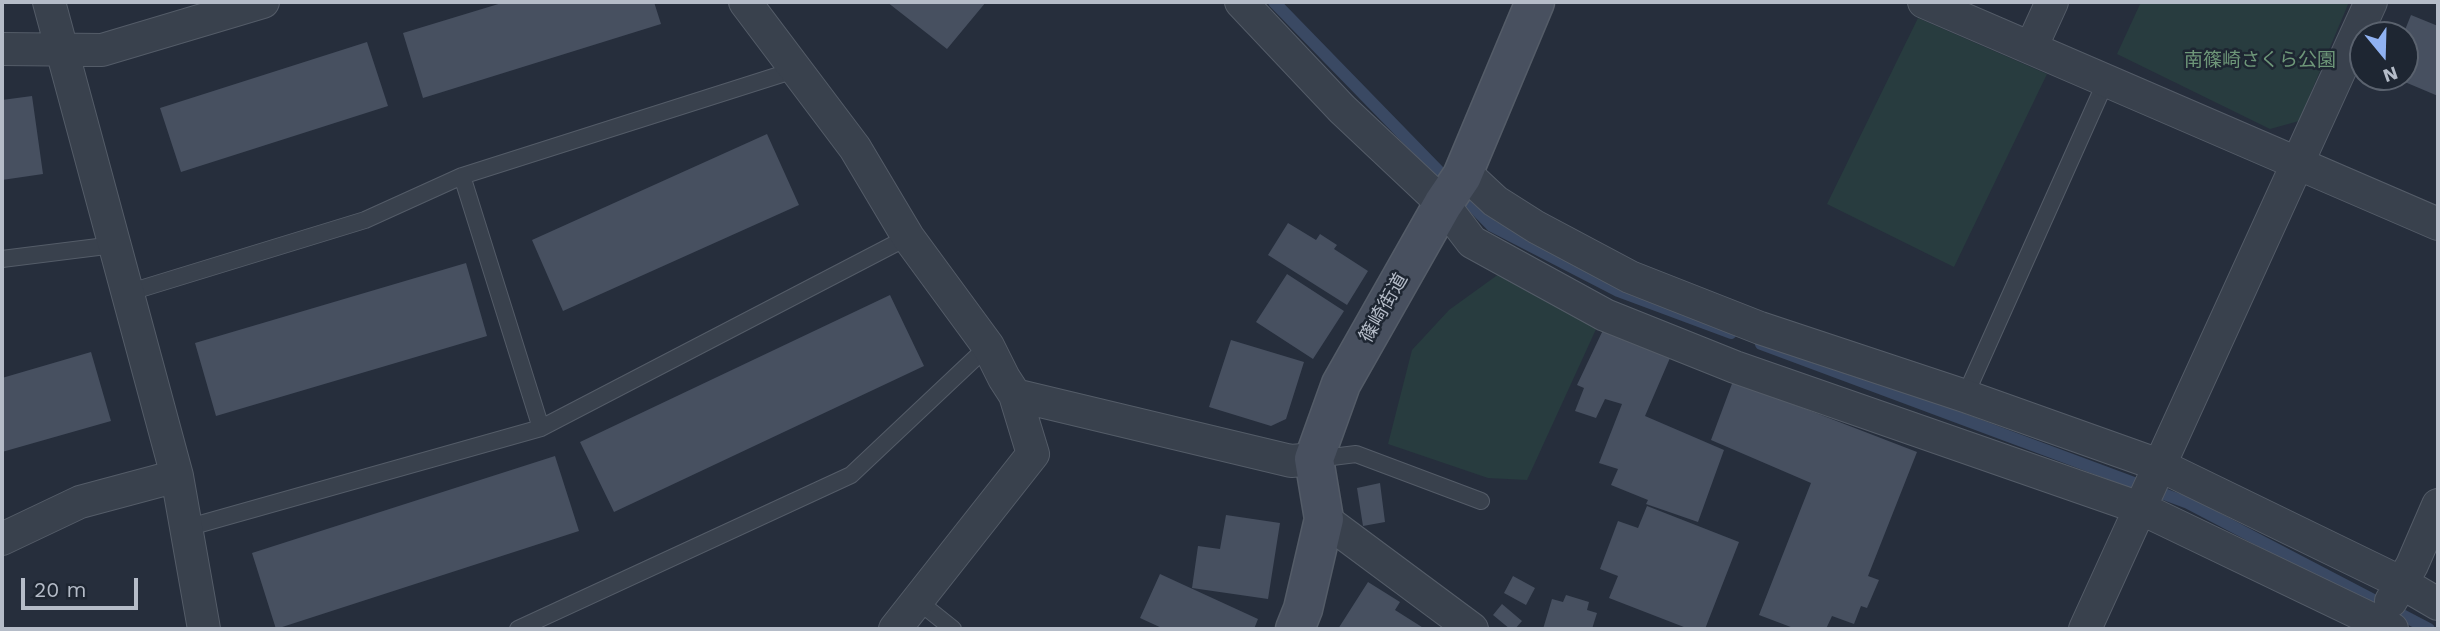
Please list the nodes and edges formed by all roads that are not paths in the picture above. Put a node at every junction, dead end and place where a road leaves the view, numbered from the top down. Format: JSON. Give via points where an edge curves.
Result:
{"nodes":[{"id":1,"x":49,"y":2,"type":"edge"},
{"id":2,"x":263,"y":2,"type":"edge"},
{"id":3,"x":745,"y":2,"type":"edge"},
{"id":4,"x":1241,"y":2,"type":"edge"},
{"id":5,"x":1535,"y":2,"type":"edge"},
{"id":6,"x":1924,"y":2,"type":"edge"},
{"id":7,"x":2052,"y":2,"type":"edge"},
{"id":8,"x":2371,"y":2,"type":"edge"},
{"id":9,"x":2031,"y":48,"type":"junction"},
{"id":10,"x":2,"y":49,"type":"edge"},
{"id":11,"x":63,"y":49,"type":"junction"},
{"id":12,"x":798,"y":69,"type":"junction"},
{"id":13,"x":2106,"y":81,"type":"junction"},
{"id":14,"x":2298,"y":162,"type":"junction"},
{"id":15,"x":462,"y":176,"type":"junction"},
{"id":16,"x":1455,"y":187,"type":"junction"},
{"id":17,"x":2438,"y":224,"type":"edge"},
{"id":18,"x":908,"y":237,"type":"junction"},
{"id":19,"x":114,"y":245,"type":"junction"},
{"id":20,"x":2,"y":259,"type":"edge"},
{"id":21,"x":127,"y":293,"type":"junction"},
{"id":22,"x":988,"y":346,"type":"junction"},
{"id":23,"x":1015,"y":395,"type":"junction"},
{"id":24,"x":1965,"y":396,"type":"junction"},
{"id":25,"x":541,"y":428,"type":"junction"},
{"id":26,"x":1314,"y":459,"type":"junction"},
{"id":27,"x":177,"y":476,"type":"junction"},
{"id":28,"x":2149,"y":486,"type":"junction"},
{"id":29,"x":1481,"y":501,"type":"dead end"},
{"id":30,"x":2438,"y":505,"type":"edge"},
{"id":31,"x":1324,"y":519,"type":"junction"},
{"id":32,"x":186,"y":528,"type":"junction"},
{"id":33,"x":2,"y":539,"type":"edge"},
{"id":34,"x":918,"y":601,"type":"junction"},
{"id":35,"x":2438,"y":604,"type":"edge"},
{"id":36,"x":2388,"y":612,"type":"edge"},
{"id":37,"x":204,"y":629,"type":"edge"},
{"id":38,"x":518,"y":629,"type":"edge"},
{"id":39,"x":895,"y":629,"type":"edge"},
{"id":40,"x":953,"y":629,"type":"edge"},
{"id":41,"x":1295,"y":629,"type":"edge"},
{"id":42,"x":1472,"y":629,"type":"edge"},
{"id":43,"x":2085,"y":629,"type":"edge"}],
"edges":[{"from":1,"to":11,"type":"street"},
{"from":2,"to":11,"type":"street","via":[[102,50]]},
{"from":3,"to":12,"type":"street"},
{"from":4,"to":16,"type":"street","via":[[1342,109]]},
{"from":5,"to":16,"type":"street","name":"篠崎街道"},
{"from":6,"to":9,"type":"street"},
{"from":7,"to":9,"type":"street"},
{"from":8,"to":14,"type":"street"},
{"from":9,"to":13,"type":"street"},
{"from":10,"to":11,"type":"street"},
{"from":11,"to":19,"type":"street"},
{"from":12,"to":15,"type":"lane"},
{"from":12,"to":18,"type":"street","via":[[855,148]]},
{"from":13,"to":14,"type":"street"},
{"from":13,"to":24,"type":"lane"},
{"from":14,"to":17,"type":"street"},
{"from":14,"to":28,"type":"street"},
{"from":15,"to":21,"type":"lane","via":[[365,220]]},
{"from":15,"to":25,"type":"lane"},
{"from":16,"to":24,"type":"street","via":[[1495,201],[1630,277],[1760,328]]},
{"from":16,"to":26,"type":"street","name":"篠崎街道","via":[[1340,384]]},
{"from":16,"to":28,"type":"street","via":[[1472,242],[1605,315],[1735,367]]},
{"from":18,"to":22,"type":"street"},
{"from":18,"to":25,"type":"lane"},
{"from":19,"to":20,"type":"lane"},
{"from":19,"to":21,"type":"street"},
{"from":21,"to":27,"type":"street"},
{"from":22,"to":23,"type":"street"},
{"from":22,"to":38,"type":"lane","via":[[851,475]]},
{"from":23,"to":26,"type":"street","via":[[1291,461]]},
{"from":23,"to":34,"type":"street","via":[[1033,454]]},
{"from":24,"to":28,"type":"street"},
{"from":25,"to":32,"type":"lane"},
{"from":26,"to":29,"type":"lane","via":[[1356,454]]},
{"from":26,"to":31,"type":"street","name":"篠崎街道"},
{"from":27,"to":32,"type":"street"},
{"from":27,"to":33,"type":"street","via":[[80,502]]},
{"from":28,"to":36,"type":"street"},
{"from":28,"to":36,"type":"street"},
{"from":28,"to":43,"type":"street"},
{"from":30,"to":36,"type":"street"},
{"from":31,"to":41,"type":"street","name":"篠崎街道"},
{"from":31,"to":42,"type":"street"},
{"from":32,"to":37,"type":"street"},
{"from":34,"to":39,"type":"street"},
{"from":34,"to":40,"type":"lane"},
{"from":35,"to":36,"type":"street"}]}
